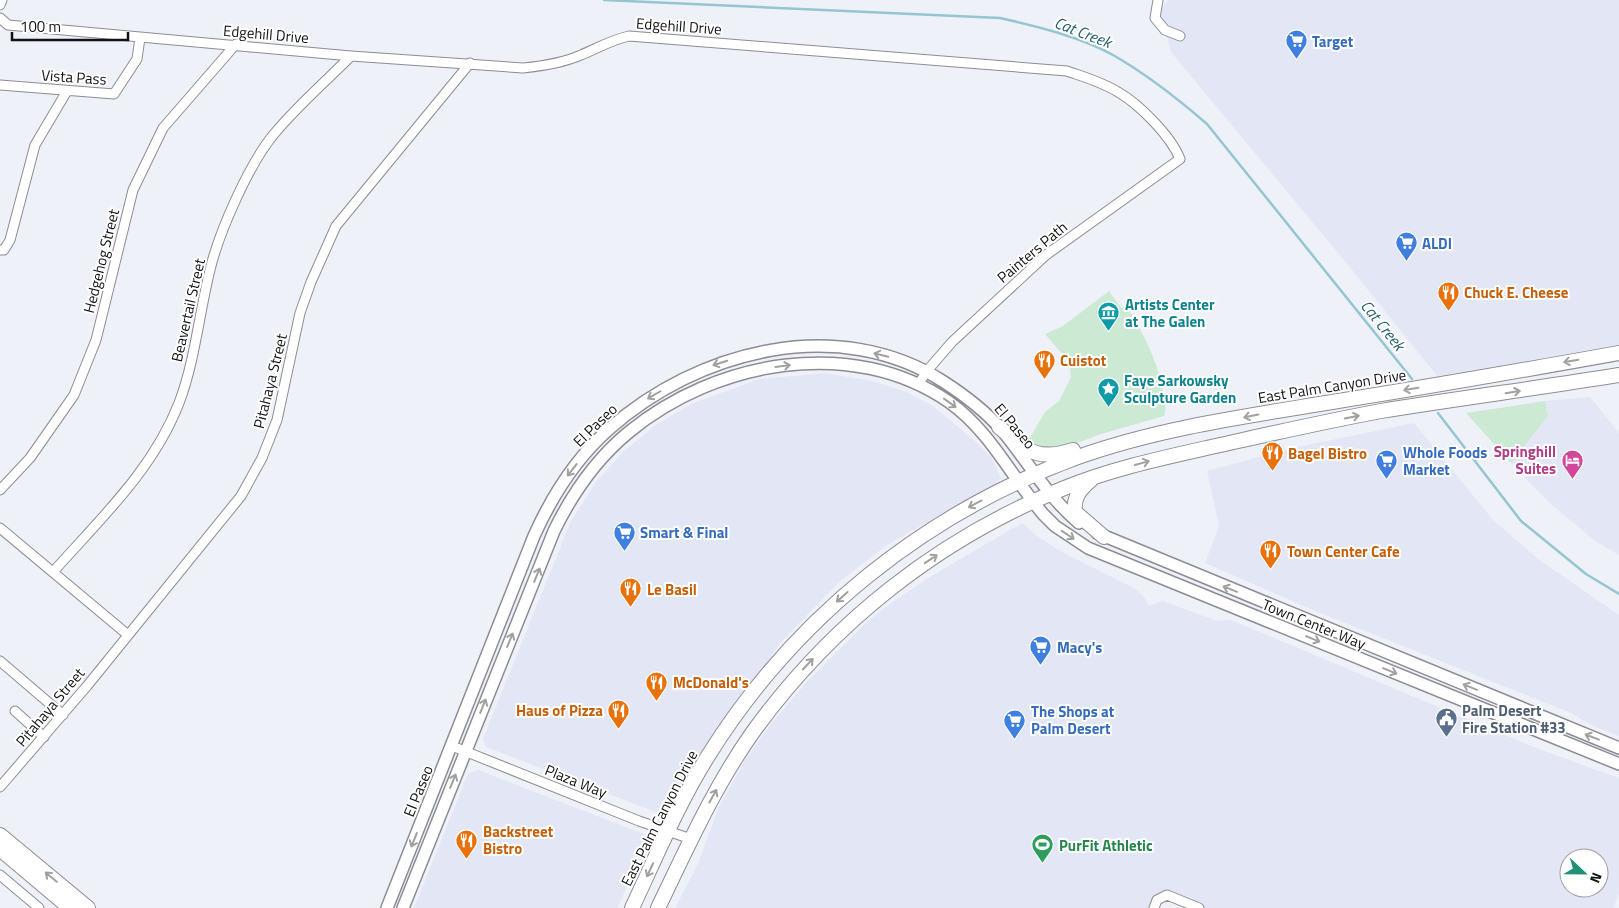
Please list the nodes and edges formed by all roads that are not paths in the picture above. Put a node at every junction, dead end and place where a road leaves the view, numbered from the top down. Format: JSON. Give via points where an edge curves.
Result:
{"nodes":[{"id":1,"x":2,"y":0,"type":"edge"},
{"id":2,"x":1158,"y":0,"type":"edge"},
{"id":3,"x":0,"y":5,"type":"edge"},
{"id":4,"x":0,"y":18,"type":"edge"},
{"id":5,"x":1180,"y":36,"type":"dead end"},
{"id":6,"x":140,"y":38,"type":"junction"},
{"id":7,"x":236,"y":44,"type":"junction"},
{"id":8,"x":351,"y":56,"type":"junction"},
{"id":9,"x":470,"y":63,"type":"junction"},
{"id":10,"x":0,"y":85,"type":"edge"},
{"id":11,"x":66,"y":91,"type":"junction"},
{"id":12,"x":1180,"y":159,"type":"joint"},
{"id":13,"x":0,"y":250,"type":"edge"},
{"id":14,"x":1619,"y":353,"type":"edge"},
{"id":15,"x":926,"y":372,"type":"junction"},
{"id":16,"x":1619,"y":375,"type":"edge"},
{"id":17,"x":918,"y":385,"type":"junction"},
{"id":18,"x":1364,"y":397,"type":"junction"},
{"id":19,"x":1316,"y":424,"type":"junction"},
{"id":20,"x":999,"y":427,"type":"junction"},
{"id":21,"x":1130,"y":442,"type":"junction"},
{"id":22,"x":1034,"y":476,"type":"junction"},
{"id":23,"x":1096,"y":477,"type":"junction"},
{"id":24,"x":1018,"y":482,"type":"junction"},
{"id":25,"x":0,"y":490,"type":"edge"},
{"id":26,"x":1049,"y":495,"type":"junction"},
{"id":27,"x":1033,"y":502,"type":"junction"},
{"id":28,"x":0,"y":528,"type":"edge"},
{"id":29,"x":1104,"y":537,"type":"junction"},
{"id":30,"x":53,"y":572,"type":"junction"},
{"id":31,"x":128,"y":635,"type":"junction"},
{"id":32,"x":0,"y":661,"type":"edge"},
{"id":33,"x":15,"y":711,"type":"dead end"},
{"id":34,"x":63,"y":714,"type":"junction"},
{"id":35,"x":44,"y":737,"type":"junction"},
{"id":36,"x":452,"y":746,"type":"junction"},
{"id":37,"x":1619,"y":748,"type":"edge"},
{"id":38,"x":465,"y":752,"type":"junction"},
{"id":39,"x":1619,"y":764,"type":"edge"},
{"id":40,"x":0,"y":787,"type":"edge"},
{"id":41,"x":435,"y":789,"type":"junction"},
{"id":42,"x":434,"y":829,"type":"junction"},
{"id":43,"x":668,"y":832,"type":"junction"},
{"id":44,"x":0,"y":835,"type":"edge"},
{"id":45,"x":691,"y":839,"type":"junction"},
{"id":46,"x":0,"y":849,"type":"edge"},
{"id":47,"x":0,"y":875,"type":"edge"},
{"id":48,"x":39,"y":908,"type":"edge"},
{"id":49,"x":70,"y":908,"type":"edge"},
{"id":50,"x":88,"y":908,"type":"edge"},
{"id":51,"x":387,"y":908,"type":"edge"},
{"id":52,"x":403,"y":908,"type":"edge"},
{"id":53,"x":632,"y":908,"type":"edge"},
{"id":54,"x":658,"y":908,"type":"edge"},
{"id":55,"x":1154,"y":908,"type":"edge"},
{"id":56,"x":1199,"y":908,"type":"edge"}],
"edges":[{"from":1,"to":3,"type":"street"},
{"from":2,"to":5,"type":"street","via":[[1155,18],[1165,30]]},
{"from":4,"to":6,"type":"street","name":"Edgehill Drive","via":[[8,25]]},
{"from":6,"to":7,"type":"street","name":"Edgehill Drive"},
{"from":6,"to":11,"type":"street","name":"Vista Pass","via":[[137,59],[114,94]]},
{"from":7,"to":8,"type":"street","name":"Edgehill Drive"},
{"from":7,"to":25,"type":"street","name":"Hedgehog Street","via":[[163,128],[133,190],[96,340],[74,395],[30,458]]},
{"from":8,"to":9,"type":"street","name":"Edgehill Drive"},
{"from":8,"to":30,"type":"street","name":"Beavertail Street","via":[[273,135],[238,193],[210,268],[179,403],[159,443],[126,492]]},
{"from":9,"to":12,"type":"street","name":"Edgehill Drive","via":[[523,68],[546,66],[581,55],[610,40],[629,36],[1067,71],[1118,92],[1138,107],[1167,137]]},
{"from":9,"to":31,"type":"street","name":"Pitahaya Street","via":[[336,226],[300,313],[277,420],[262,458],[241,496]]},
{"from":10,"to":11,"type":"street","name":"Vista Pass"},
{"from":11,"to":13,"type":"street","via":[[35,145],[10,240],[4,250]]},
{"from":12,"to":15,"type":"street","name":"Painters Path","via":[[1046,255],[952,342]]},
{"from":14,"to":18,"type":"main road","name":"East Palm Canyon Drive","one_way":true},
{"from":15,"to":17,"type":"street","name":"Painters Path"},
{"from":15,"to":20,"type":"street","name":"El Paseo","via":[[964,396]]},
{"from":15,"to":36,"type":"street","name":"El Paseo","one_way":true,"via":[[894,358],[864,351],[793,348],[736,358],[709,367],[678,381],[631,411],[584,455],[546,510]]},
{"from":19,"to":16,"type":"main road","one_way":true},
{"from":17,"to":24,"type":"street","name":"El Paseo","one_way":true,"via":[[949,402],[979,427]]},
{"from":38,"to":17,"type":"street","name":"El Paseo","one_way":true,"via":[[563,513],[590,472],[629,432],[692,392],[739,375],[777,366],[848,365],[885,372]]},
{"from":18,"to":19,"type":"main road","via":[[1327,413]]},
{"from":18,"to":21,"type":"main road","name":"East Palm Canyon Drive","one_way":true,"via":[[1251,416]]},
{"from":23,"to":19,"type":"main road","one_way":true,"via":[[1147,462]]},
{"from":20,"to":21,"type":"main road","via":[[1026,450],[1047,457],[1092,444]]},
{"from":20,"to":22,"type":"street","name":"El Paseo"},
{"from":21,"to":22,"type":"main road","name":"East Palm Canyon Drive","via":[[1079,457]]},
{"from":22,"to":24,"type":"main road","name":"East Palm Canyon Drive"},
{"from":22,"to":26,"type":"street","name":"El Paseo"},
{"from":23,"to":26,"type":"main road"},
{"from":23,"to":29,"type":"main road","via":[[1077,495],[1075,512]]},
{"from":24,"to":27,"type":"street","name":"Town Center Way"},
{"from":24,"to":43,"type":"main road","name":"East Palm Canyon Drive","one_way":true,"via":[[959,512],[907,545],[822,615],[786,652],[732,722],[696,777]]},
{"from":26,"to":27,"type":"main road"},
{"from":26,"to":29,"type":"street","name":"Town Center Way","via":[[1079,523]]},
{"from":27,"to":39,"type":"street","name":"Town Center Way","one_way":true,"via":[[1055,526],[1088,548]]},
{"from":45,"to":27,"type":"main road","one_way":true,"via":[[714,794],[751,735],[805,667],[839,632],[920,566],[967,535]]},
{"from":28,"to":30,"type":"street"},
{"from":37,"to":29,"type":"street","name":"Town Center Way","one_way":true},
{"from":30,"to":31,"type":"street"},
{"from":31,"to":34,"type":"street","name":"Pitahaya Street"},
{"from":32,"to":34,"type":"street"},
{"from":33,"to":35,"type":"street"},
{"from":34,"to":35,"type":"street","name":"Pitahaya Street"},
{"from":35,"to":40,"type":"street","name":"Pitahaya Street"},
{"from":36,"to":38,"type":"street","name":"Plaza Way"},
{"from":36,"to":41,"type":"street","name":"El Paseo"},
{"from":42,"to":38,"type":"street","name":"El Paseo","one_way":true},
{"from":38,"to":43,"type":"street","name":"Plaza Way"},
{"from":41,"to":42,"type":"street","via":[[437,804],[430,822]]},
{"from":41,"to":51,"type":"street","name":"El Paseo","one_way":true},
{"from":42,"to":52,"type":"street","name":"El Paseo"},
{"from":43,"to":45,"type":"street","name":"Plaza Way"},
{"from":43,"to":53,"type":"main road","name":"East Palm Canyon Drive","one_way":true},
{"from":50,"to":44,"type":"main road","one_way":true},
{"from":45,"to":54,"type":"main road"},
{"from":46,"to":49,"type":"main road"},
{"from":47,"to":48,"type":"street"},
{"from":55,"to":56,"type":"street","via":[[1157,900],[1167,895]]}]}
